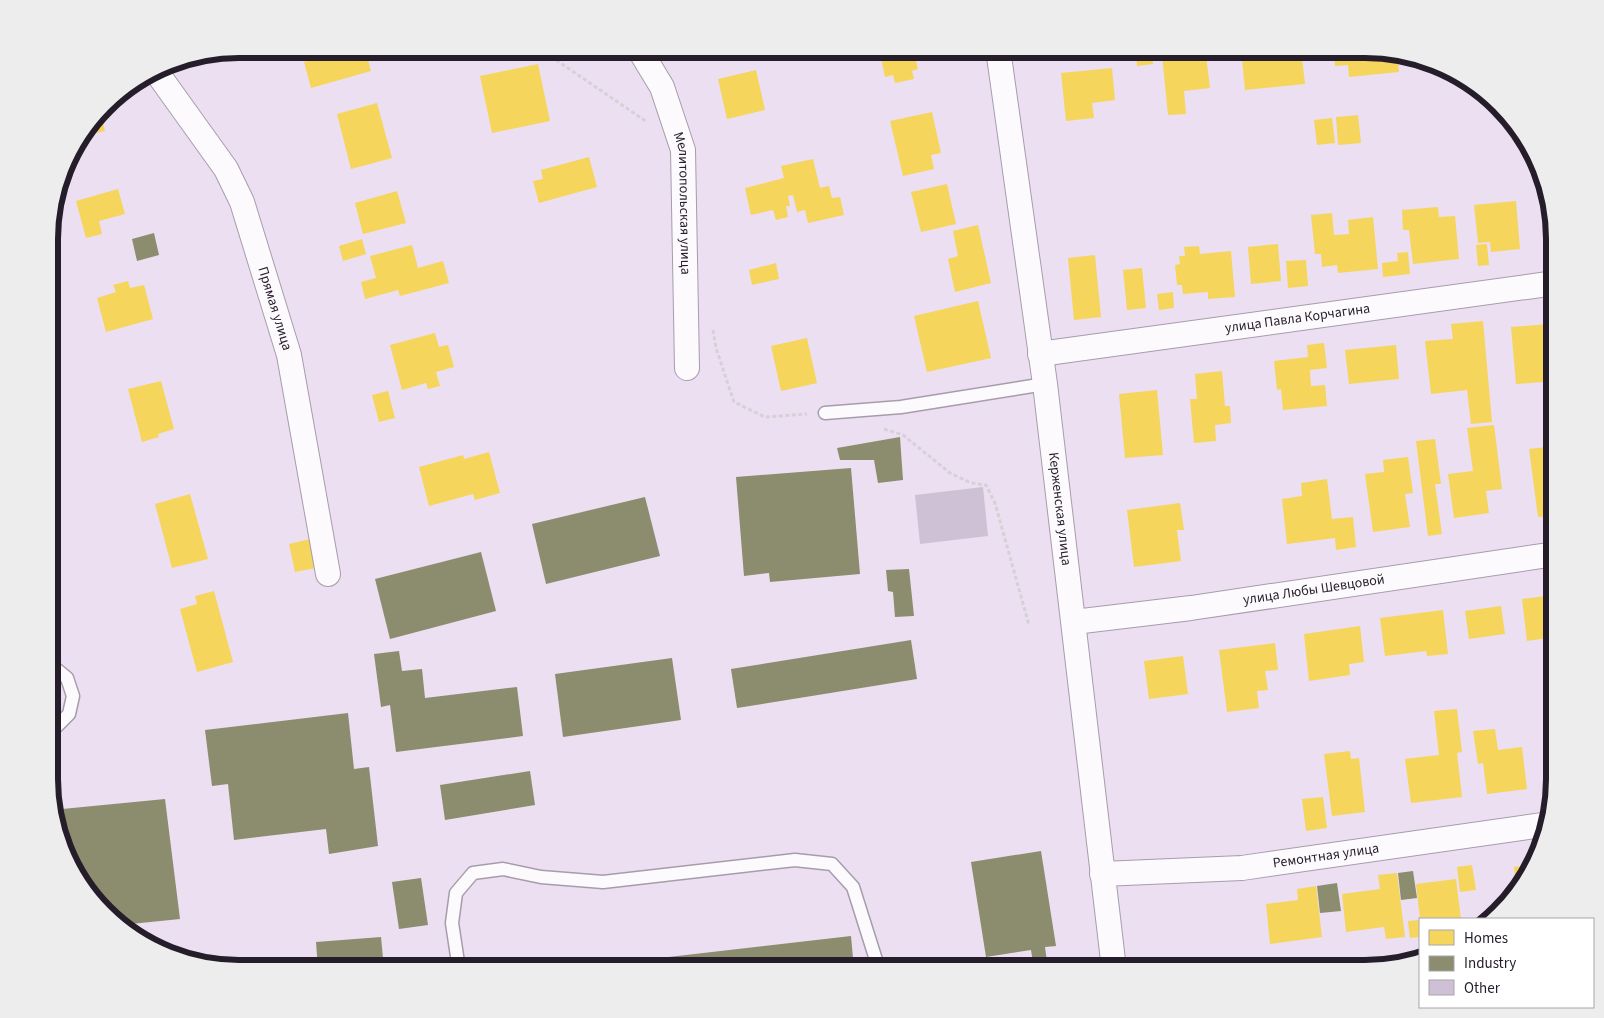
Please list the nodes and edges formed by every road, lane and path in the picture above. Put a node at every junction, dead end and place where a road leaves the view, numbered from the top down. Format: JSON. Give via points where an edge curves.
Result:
{"nodes":[{"id":1,"x":553,"y":58,"type":"edge"},
{"id":2,"x":644,"y":58,"type":"edge"},
{"id":3,"x":999,"y":58,"type":"edge"},
{"id":4,"x":159,"y":76,"type":"edge"},
{"id":5,"x":683,"y":150,"type":"junction"},
{"id":6,"x":1546,"y":284,"type":"edge"},
{"id":7,"x":1040,"y":354,"type":"junction"},
{"id":8,"x":687,"y":368,"type":"dead end"},
{"id":9,"x":1045,"y":384,"type":"junction"},
{"id":10,"x":734,"y":402,"type":"dead end"},
{"id":11,"x":825,"y":412,"type":"joint"},
{"id":12,"x":876,"y":427,"type":"dead end"},
{"id":13,"x":1546,"y":555,"type":"edge"},
{"id":14,"x":328,"y":574,"type":"dead end"},
{"id":15,"x":1074,"y":622,"type":"junction"},
{"id":16,"x":1029,"y":625,"type":"dead end"},
{"id":17,"x":58,"y":671,"type":"edge"},
{"id":18,"x":58,"y":725,"type":"edge"},
{"id":19,"x":1540,"y":825,"type":"edge"},
{"id":20,"x":1102,"y":874,"type":"junction"},
{"id":21,"x":458,"y":960,"type":"edge"},
{"id":22,"x":876,"y":960,"type":"edge"},
{"id":23,"x":1113,"y":960,"type":"edge"}],
"edges":[{"from":1,"to":5,"type":"path"},
{"from":2,"to":5,"type":"street","name":"Мелитопольская улица","via":[[662,87]]},
{"from":3,"to":7,"type":"street","name":"Керженская улица"},
{"from":4,"to":14,"type":"street","name":"Прямая улица","via":[[226,169],[242,202],[289,355]]},
{"from":5,"to":8,"type":"street","name":"Мелитопольская улица"},
{"from":6,"to":7,"type":"street","name":"улица Павла Корчагина"},
{"from":7,"to":9,"type":"street","name":"Керженская улица"},
{"from":9,"to":11,"type":"lane","via":[[901,407]]},
{"from":9,"to":15,"type":"street","name":"Керженская улица"},
{"from":10,"to":11,"type":"path","via":[[765,417]]},
{"from":12,"to":16,"type":"path","via":[[904,435],[950,473],[971,483],[986,485],[995,503]]},
{"from":13,"to":15,"type":"street","name":"улица Любы Шевцовой","via":[[1192,608]]},
{"from":15,"to":20,"type":"street","name":"Керженская улица"},
{"from":17,"to":18,"type":"lane","via":[[67,678],[73,696],[68,714]]},
{"from":19,"to":20,"type":"street","name":"Ремонтная улица","via":[[1242,868]]},
{"from":20,"to":23,"type":"street","name":"Керженская улица"},
{"from":21,"to":22,"type":"lane","via":[[452,923],[456,893],[473,872],[504,868],[541,877],[603,882],[795,860],[832,864],[853,887]]}]}
